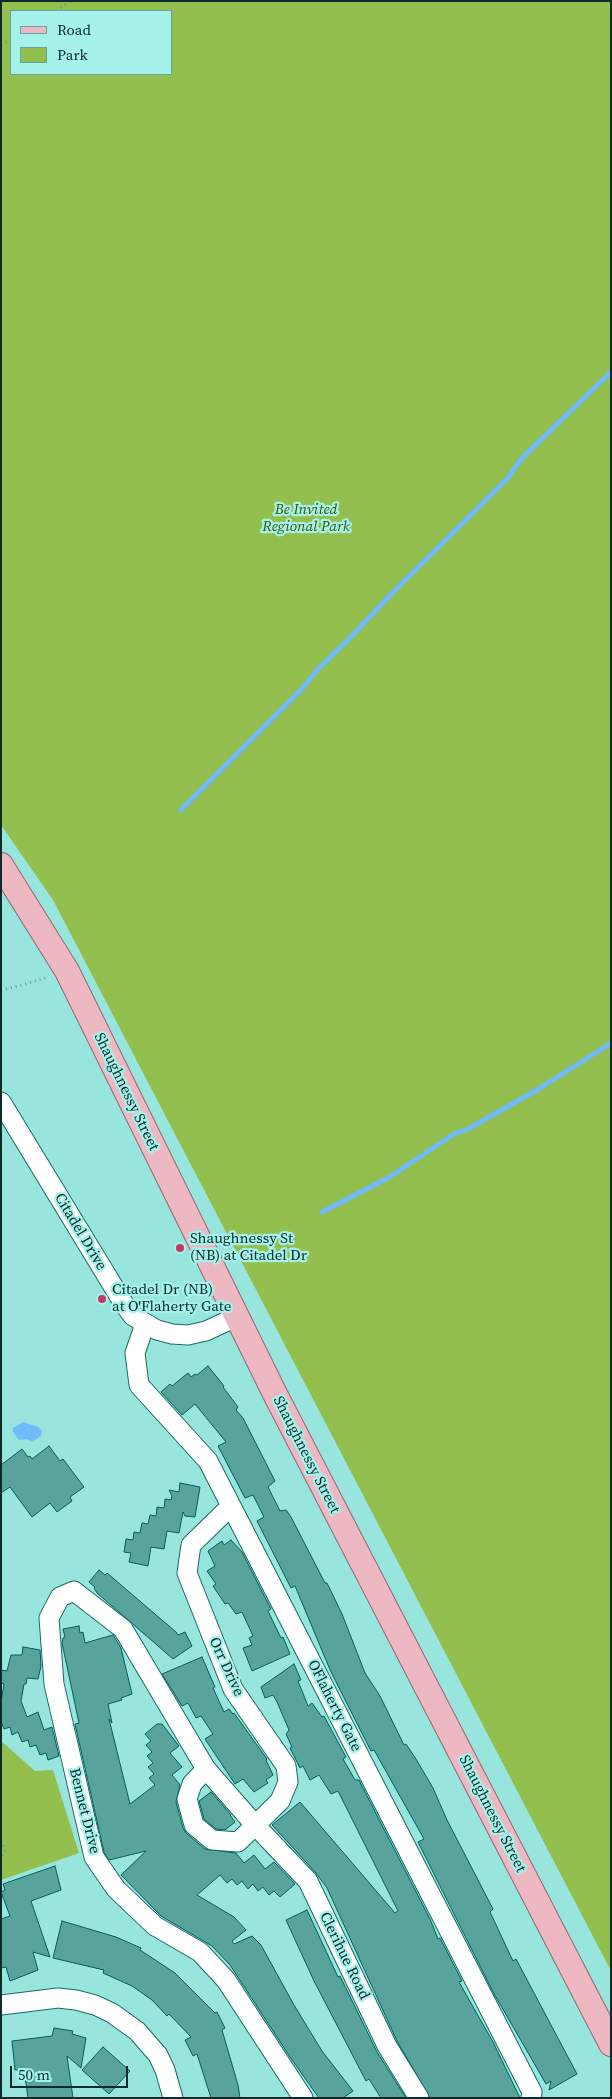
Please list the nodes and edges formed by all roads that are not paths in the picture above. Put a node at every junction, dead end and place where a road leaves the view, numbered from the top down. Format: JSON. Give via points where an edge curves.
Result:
{"nodes":[{"id":1,"x":1,"y":866,"type":"edge"},
{"id":2,"x":1,"y":1102,"type":"edge"},
{"id":3,"x":236,"y":1317,"type":"junction"},
{"id":4,"x":145,"y":1324,"type":"junction"},
{"id":5,"x":231,"y":1506,"type":"junction"},
{"id":6,"x":60,"y":1597,"type":"joint"},
{"id":7,"x":206,"y":1769,"type":"junction"},
{"id":8,"x":255,"y":1825,"type":"junction"},
{"id":9,"x":1,"y":2005,"type":"edge"},
{"id":10,"x":611,"y":2044,"type":"edge"},
{"id":11,"x":173,"y":2098,"type":"edge"},
{"id":12,"x":304,"y":2098,"type":"edge"},
{"id":13,"x":419,"y":2098,"type":"edge"},
{"id":14,"x":531,"y":2098,"type":"edge"}],
"edges":[{"from":1,"to":3,"type":"main road","name":"Shaughnessy Street","via":[[67,971]]},
{"from":2,"to":4,"type":"street","name":"Citadel Drive","via":[[124,1304]]},
{"from":3,"to":4,"type":"street","name":"Citadel Drive","via":[[188,1335],[172,1334]]},
{"from":3,"to":10,"type":"main road","name":"Shaughnessy Street"},
{"from":4,"to":5,"type":"street","name":"OFlaherty Gate","via":[[134,1353],[139,1385],[208,1461]]},
{"from":5,"to":8,"type":"street","name":"Orr Drive","via":[[191,1545],[186,1574],[233,1689],[286,1766],[288,1782],[280,1801]]},
{"from":5,"to":14,"type":"street","name":"OFlaherty Gate","via":[[532,2092]]},
{"from":6,"to":7,"type":"street","name":"Clerihue Road","via":[[74,1591],[123,1629]]},
{"from":6,"to":12,"type":"street","name":"Bennet Drive","via":[[49,1618],[54,1684],[94,1857],[116,1889],[148,1920],[200,1952],[226,1980]]},
{"from":7,"to":8,"type":"street","name":"Clerihue Road"},
{"from":7,"to":8,"type":"street","via":[[192,1784],[186,1799],[194,1825],[212,1840],[238,1842]]},
{"from":8,"to":13,"type":"street","name":"Clerihue Road","via":[[308,1880],[387,2046]]},
{"from":9,"to":11,"type":"street","via":[[58,1998],[95,2005],[112,2013],[136,2031],[158,2056]]}]}
